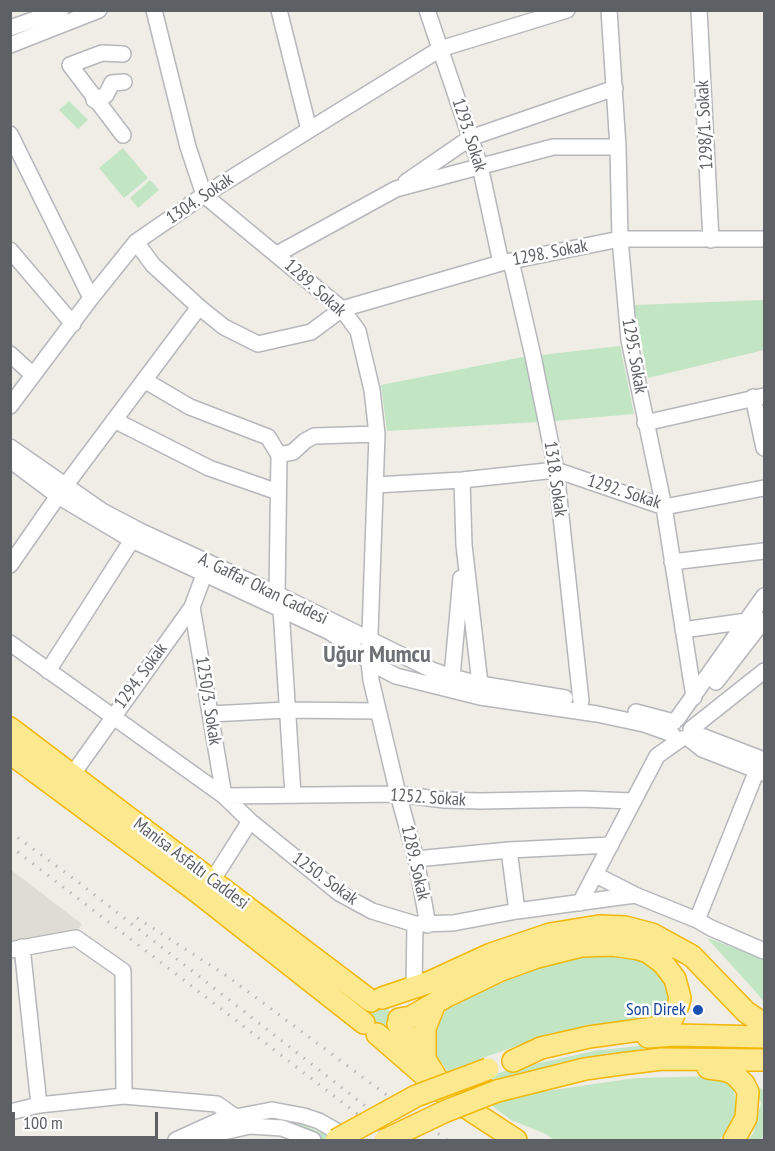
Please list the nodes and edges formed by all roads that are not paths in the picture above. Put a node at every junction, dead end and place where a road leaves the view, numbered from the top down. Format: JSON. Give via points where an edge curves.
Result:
{"nodes":[{"id":1,"x":38,"y":10,"type":"edge"},
{"id":2,"x":61,"y":10,"type":"edge"},
{"id":3,"x":99,"y":10,"type":"edge"},
{"id":4,"x":154,"y":10,"type":"edge"},
{"id":5,"x":279,"y":10,"type":"edge"},
{"id":6,"x":427,"y":10,"type":"edge"},
{"id":7,"x":567,"y":10,"type":"edge"},
{"id":8,"x":609,"y":10,"type":"edge"},
{"id":9,"x":699,"y":10,"type":"edge"},
{"id":10,"x":10,"y":28,"type":"edge"},
{"id":11,"x":10,"y":45,"type":"edge"},
{"id":12,"x":440,"y":49,"type":"junction"},
{"id":13,"x":123,"y":54,"type":"dead end"},
{"id":14,"x":124,"y":82,"type":"dead end"},
{"id":15,"x":615,"y":88,"type":"junction"},
{"id":16,"x":94,"y":100,"type":"junction"},
{"id":17,"x":309,"y":130,"type":"junction"},
{"id":18,"x":10,"y":134,"type":"edge"},
{"id":19,"x":123,"y":135,"type":"dead end"},
{"id":20,"x":470,"y":138,"type":"junction"},
{"id":21,"x":618,"y":147,"type":"junction"},
{"id":22,"x":480,"y":166,"type":"junction"},
{"id":23,"x":396,"y":189,"type":"junction"},
{"id":24,"x":204,"y":195,"type":"junction"},
{"id":25,"x":620,"y":239,"type":"junction"},
{"id":26,"x":765,"y":239,"type":"edge"},
{"id":27,"x":711,"y":240,"type":"junction"},
{"id":28,"x":136,"y":242,"type":"junction"},
{"id":29,"x":10,"y":250,"type":"edge"},
{"id":30,"x":278,"y":254,"type":"junction"},
{"id":31,"x":506,"y":262,"type":"junction"},
{"id":32,"x":91,"y":298,"type":"junction"},
{"id":33,"x":199,"y":307,"type":"junction"},
{"id":34,"x":342,"y":309,"type":"junction"},
{"id":35,"x":73,"y":324,"type":"junction"},
{"id":36,"x":10,"y":354,"type":"edge"},
{"id":37,"x":33,"y":375,"type":"junction"},
{"id":38,"x":144,"y":380,"type":"junction"},
{"id":39,"x":759,"y":397,"type":"edge"},
{"id":40,"x":10,"y":406,"type":"edge"},
{"id":41,"x":114,"y":420,"type":"junction"},
{"id":42,"x":645,"y":423,"type":"junction"},
{"id":43,"x":377,"y":434,"type":"junction"},
{"id":44,"x":10,"y":447,"type":"edge"},
{"id":45,"x":765,"y":448,"type":"edge"},
{"id":46,"x":279,"y":455,"type":"junction"},
{"id":47,"x":10,"y":460,"type":"edge"},
{"id":48,"x":556,"y":470,"type":"junction"},
{"id":49,"x":462,"y":480,"type":"junction"},
{"id":50,"x":376,"y":485,"type":"junction"},
{"id":51,"x":765,"y":488,"type":"edge"},
{"id":52,"x":62,"y":491,"type":"junction"},
{"id":53,"x":278,"y":492,"type":"junction"},
{"id":54,"x":664,"y":507,"type":"junction"},
{"id":55,"x":132,"y":540,"type":"junction"},
{"id":56,"x":464,"y":545,"type":"junction"},
{"id":57,"x":765,"y":551,"type":"edge"},
{"id":58,"x":672,"y":562,"type":"junction"},
{"id":59,"x":10,"y":565,"type":"edge"},
{"id":60,"x":204,"y":575,"type":"junction"},
{"id":61,"x":765,"y":596,"type":"edge"},
{"id":62,"x":279,"y":602,"type":"junction"},
{"id":63,"x":192,"y":607,"type":"junction"},
{"id":64,"x":765,"y":620,"type":"edge"},
{"id":65,"x":747,"y":621,"type":"junction"},
{"id":66,"x":683,"y":630,"type":"junction"},
{"id":67,"x":370,"y":640,"type":"junction"},
{"id":68,"x":10,"y":643,"type":"edge"},
{"id":69,"x":369,"y":662,"type":"junction"},
{"id":70,"x":48,"y":671,"type":"junction"},
{"id":71,"x":765,"y":671,"type":"edge"},
{"id":72,"x":452,"y":677,"type":"junction"},
{"id":73,"x":480,"y":684,"type":"junction"},
{"id":74,"x":694,"y":698,"type":"junction"},
{"id":75,"x":580,"y":701,"type":"junction"},
{"id":76,"x":286,"y":710,"type":"junction"},
{"id":77,"x":377,"y":711,"type":"junction"},
{"id":78,"x":211,"y":714,"type":"junction"},
{"id":79,"x":112,"y":717,"type":"junction"},
{"id":80,"x":644,"y":724,"type":"junction"},
{"id":81,"x":10,"y":728,"type":"edge"},
{"id":82,"x":683,"y":729,"type":"junction"},
{"id":83,"x":10,"y":753,"type":"edge"},
{"id":84,"x":657,"y":756,"type":"junction"},
{"id":85,"x":762,"y":768,"type":"edge"},
{"id":86,"x":72,"y":775,"type":"junction"},
{"id":87,"x":398,"y":794,"type":"junction"},
{"id":88,"x":293,"y":795,"type":"junction"},
{"id":89,"x":224,"y":796,"type":"junction"},
{"id":90,"x":632,"y":801,"type":"junction"},
{"id":91,"x":250,"y":820,"type":"junction"},
{"id":92,"x":611,"y":845,"type":"junction"},
{"id":93,"x":509,"y":850,"type":"junction"},
{"id":94,"x":416,"y":859,"type":"junction"},
{"id":95,"x":596,"y":875,"type":"junction"},
{"id":96,"x":212,"y":881,"type":"junction"},
{"id":97,"x":636,"y":895,"type":"junction"},
{"id":98,"x":580,"y":903,"type":"junction"},
{"id":99,"x":517,"y":911,"type":"junction"},
{"id":100,"x":697,"y":920,"type":"junction"},
{"id":101,"x":422,"y":924,"type":"junction"},
{"id":102,"x":16,"y":948,"type":"edge"},
{"id":103,"x":765,"y":951,"type":"edge"},
{"id":104,"x":414,"y":987,"type":"junction"},
{"id":105,"x":376,"y":999,"type":"junction"},
{"id":106,"x":435,"y":1003,"type":"junction"},
{"id":107,"x":399,"y":1022,"type":"junction"},
{"id":108,"x":765,"y":1024,"type":"edge"},
{"id":109,"x":370,"y":1029,"type":"junction"},
{"id":110,"x":765,"y":1036,"type":"edge"},
{"id":111,"x":425,"y":1059,"type":"junction"},
{"id":112,"x":765,"y":1060,"type":"edge"},
{"id":113,"x":513,"y":1061,"type":"junction"},
{"id":114,"x":621,"y":1064,"type":"junction"},
{"id":115,"x":447,"y":1095,"type":"junction"},
{"id":116,"x":124,"y":1096,"type":"junction"},
{"id":117,"x":39,"y":1105,"type":"junction"},
{"id":118,"x":10,"y":1112,"type":"edge"},
{"id":119,"x":234,"y":1116,"type":"junction"},
{"id":120,"x":176,"y":1140,"type":"edge"},
{"id":121,"x":200,"y":1140,"type":"edge"},
{"id":122,"x":312,"y":1140,"type":"edge"},
{"id":123,"x":336,"y":1140,"type":"edge"},
{"id":124,"x":353,"y":1140,"type":"edge"},
{"id":125,"x":385,"y":1140,"type":"edge"},
{"id":126,"x":516,"y":1140,"type":"edge"},
{"id":127,"x":734,"y":1140,"type":"edge"}],
"edges":[{"from":1,"to":10,"type":"street"},
{"from":2,"to":10,"type":"street"},
{"from":3,"to":11,"type":"street"},
{"from":4,"to":24,"type":"street"},
{"from":5,"to":17,"type":"street"},
{"from":6,"to":12,"type":"street","name":"1293. Sokak"},
{"from":7,"to":12,"type":"street","name":"1304. Sokak"},
{"from":8,"to":15,"type":"street","name":"1295. Sokak"},
{"from":9,"to":27,"type":"street","name":"1298/1. Sokak"},
{"from":12,"to":17,"type":"street","name":"1304. Sokak"},
{"from":12,"to":20,"type":"street","name":"1293. Sokak"},
{"from":13,"to":16,"type":"street","via":[[102,53],[70,65]]},
{"from":14,"to":16,"type":"street","via":[[112,83],[106,95]]},
{"from":15,"to":20,"type":"street"},
{"from":15,"to":21,"type":"street","name":"1295. Sokak"},
{"from":16,"to":19,"type":"street"},
{"from":17,"to":24,"type":"street","name":"1304. Sokak"},
{"from":18,"to":32,"type":"street"},
{"from":20,"to":22,"type":"street","name":"1293. Sokak"},
{"from":20,"to":23,"type":"street"},
{"from":21,"to":22,"type":"street","via":[[553,147]]},
{"from":21,"to":25,"type":"street","name":"1295. Sokak"},
{"from":22,"to":23,"type":"street"},
{"from":22,"to":31,"type":"street","name":"1293. Sokak"},
{"from":23,"to":30,"type":"street"},
{"from":24,"to":28,"type":"street","name":"1304. Sokak"},
{"from":24,"to":30,"type":"street","name":"1289. Sokak"},
{"from":25,"to":27,"type":"street","name":"1298. Sokak"},
{"from":25,"to":31,"type":"street","name":"1298. Sokak"},
{"from":25,"to":42,"type":"street","name":"1295. Sokak","via":[[629,340]]},
{"from":26,"to":27,"type":"street","name":"1298. Sokak"},
{"from":28,"to":32,"type":"street","name":"1304. Sokak"},
{"from":28,"to":33,"type":"street","via":[[153,265]]},
{"from":29,"to":35,"type":"street"},
{"from":30,"to":34,"type":"street","name":"1289. Sokak"},
{"from":31,"to":34,"type":"street","name":"1298. Sokak"},
{"from":31,"to":48,"type":"street","name":"1318. Sokak","via":[[533,356]]},
{"from":32,"to":35,"type":"street","name":"1304. Sokak"},
{"from":33,"to":34,"type":"street","via":[[224,327],[258,344],[311,332]]},
{"from":33,"to":38,"type":"street"},
{"from":34,"to":43,"type":"street","name":"1289. Sokak","via":[[358,331],[364,352]]},
{"from":35,"to":37,"type":"street","name":"1304. Sokak"},
{"from":36,"to":37,"type":"street"},
{"from":37,"to":40,"type":"street","name":"1304. Sokak"},
{"from":38,"to":41,"type":"street"},
{"from":38,"to":46,"type":"street","via":[[190,408],[268,437]]},
{"from":39,"to":42,"type":"street"},
{"from":39,"to":45,"type":"street"},
{"from":41,"to":52,"type":"street"},
{"from":41,"to":53,"type":"street","via":[[209,468]]},
{"from":42,"to":54,"type":"street","name":"1295. Sokak"},
{"from":43,"to":46,"type":"street","via":[[314,436],[293,452]]},
{"from":43,"to":50,"type":"street","name":"1289. Sokak"},
{"from":44,"to":52,"type":"street","name":"A. Gaffar Okan Caddesi"},
{"from":46,"to":53,"type":"street"},
{"from":47,"to":52,"type":"street","name":"A. Gaffar Okan Caddesi"},
{"from":48,"to":49,"type":"street","name":"1292. Sokak"},
{"from":48,"to":54,"type":"street","name":"1292. Sokak"},
{"from":48,"to":75,"type":"street","name":"1318. Sokak"},
{"from":49,"to":50,"type":"street","name":"1292. Sokak"},
{"from":49,"to":56,"type":"street"},
{"from":50,"to":67,"type":"street","name":"1289. Sokak"},
{"from":51,"to":54,"type":"street","name":"1292. Sokak"},
{"from":52,"to":55,"type":"street","name":"A. Gaffar Okan Caddesi"},
{"from":52,"to":59,"type":"street"},
{"from":52,"to":62,"type":"street","name":"A. Gaffar Okan Caddesi"},
{"from":53,"to":62,"type":"street"},
{"from":54,"to":58,"type":"street","name":"1295. Sokak"},
{"from":55,"to":60,"type":"street","name":"A. Gaffar Okan Caddesi"},
{"from":55,"to":70,"type":"street"},
{"from":56,"to":72,"type":"street"},
{"from":56,"to":73,"type":"street"},
{"from":57,"to":58,"type":"street"},
{"from":58,"to":66,"type":"street","name":"1295. Sokak"},
{"from":60,"to":62,"type":"street","name":"A. Gaffar Okan Caddesi"},
{"from":60,"to":63,"type":"street","name":"1294. Sokak"},
{"from":61,"to":65,"type":"street"},
{"from":62,"to":67,"type":"street","name":"A. Gaffar Okan Caddesi"},
{"from":62,"to":69,"type":"street","name":"A. Gaffar Okan Caddesi","via":[[330,632]]},
{"from":62,"to":76,"type":"street"},
{"from":63,"to":78,"type":"street","name":"1250/3. Sokak"},
{"from":63,"to":79,"type":"street","name":"1294. Sokak"},
{"from":64,"to":82,"type":"street"},
{"from":65,"to":66,"type":"street"},
{"from":65,"to":74,"type":"street"},
{"from":66,"to":74,"type":"street","name":"1295. Sokak"},
{"from":67,"to":69,"type":"street","name":"1289. Sokak"},
{"from":67,"to":72,"type":"street","name":"A. Gaffar Okan Caddesi"},
{"from":68,"to":70,"type":"street","name":"1250. Sokak"},
{"from":69,"to":77,"type":"street","name":"1289. Sokak"},
{"from":69,"to":80,"type":"street","name":"A. Gaffar Okan Caddesi","via":[[396,676],[443,690]]},
{"from":70,"to":79,"type":"street","name":"1250. Sokak"},
{"from":71,"to":82,"type":"street"},
{"from":72,"to":73,"type":"street","name":"A. Gaffar Okan Caddesi"},
{"from":73,"to":75,"type":"street","name":"A. Gaffar Okan Caddesi"},
{"from":74,"to":82,"type":"street"},
{"from":75,"to":82,"type":"street","name":"A. Gaffar Okan Caddesi"},
{"from":76,"to":77,"type":"street"},
{"from":76,"to":78,"type":"street"},
{"from":76,"to":88,"type":"street"},
{"from":77,"to":87,"type":"street","name":"1289. Sokak"},
{"from":78,"to":89,"type":"street","name":"1250/3. Sokak"},
{"from":79,"to":86,"type":"street","name":"1294. Sokak"},
{"from":79,"to":89,"type":"street","name":"1250. Sokak"},
{"from":80,"to":82,"type":"street","name":"A. Gaffar Okan Caddesi"},
{"from":80,"to":84,"type":"street","via":[[654,735]]},
{"from":81,"to":86,"type":"highway","name":"Manisa Asfaltı Caddesi"},
{"from":82,"to":84,"type":"street"},
{"from":82,"to":85,"type":"street","name":"A. Gaffar Okan Caddesi","via":[[702,749]]},
{"from":83,"to":109,"type":"highway","name":"Manisa Asfaltı Caddesi","via":[[195,890]]},
{"from":84,"to":90,"type":"street"},
{"from":85,"to":100,"type":"street"},
{"from":86,"to":96,"type":"highway","name":"Manisa Asfaltı Caddesi"},
{"from":87,"to":88,"type":"street","name":"1252. Sokak"},
{"from":87,"to":90,"type":"street","name":"1252. Sokak","via":[[444,800]]},
{"from":87,"to":94,"type":"street","name":"1289. Sokak"},
{"from":88,"to":89,"type":"street","name":"1252. Sokak"},
{"from":89,"to":91,"type":"street","name":"1250. Sokak"},
{"from":90,"to":92,"type":"street"},
{"from":91,"to":96,"type":"street"},
{"from":91,"to":101,"type":"street","name":"1250. Sokak","via":[[339,893],[372,911]]},
{"from":92,"to":93,"type":"street"},
{"from":92,"to":95,"type":"street"},
{"from":93,"to":94,"type":"street"},
{"from":93,"to":99,"type":"street"},
{"from":94,"to":101,"type":"street","name":"1289. Sokak"},
{"from":95,"to":97,"type":"street"},
{"from":95,"to":98,"type":"street"},
{"from":96,"to":105,"type":"highway","name":"Manisa Asfaltı Caddesi"},
{"from":97,"to":98,"type":"street","name":"1250. Sokak"},
{"from":97,"to":100,"type":"street"},
{"from":98,"to":99,"type":"street","name":"1250. Sokak"},
{"from":99,"to":101,"type":"street","name":"1250. Sokak","via":[[453,923]]},
{"from":100,"to":103,"type":"street"},
{"from":101,"to":104,"type":"street","name":"1289. Sokak"},
{"from":102,"to":116,"type":"street","via":[[76,938],[123,971]]},
{"from":102,"to":117,"type":"street"},
{"from":104,"to":105,"type":"highway"},
{"from":104,"to":108,"type":"highway","via":[[550,934],[599,926],[625,927],[652,934],[692,956],[746,1012]]},
{"from":105,"to":107,"type":"highway","via":[[396,1006]]},
{"from":105,"to":109,"type":"highway","via":[[363,1010]]},
{"from":106,"to":107,"type":"highway"},
{"from":106,"to":111,"type":"highway","via":[[425,1028]]},
{"from":106,"to":113,"type":"highway","via":[[517,964],[596,945],[628,946],[648,952],[675,979],[678,1006],[671,1021],[662,1026],[541,1048]]},
{"from":107,"to":109,"type":"highway","via":[[389,1033]]},
{"from":107,"to":111,"type":"highway"},
{"from":109,"to":115,"type":"highway","name":"Manisa Asfaltı Caddesi"},
{"from":110,"to":113,"type":"highway","via":[[628,1039],[558,1049]]},
{"from":111,"to":115,"type":"highway"},
{"from":112,"to":114,"type":"highway","via":[[662,1059]]},
{"from":113,"to":123,"type":"highway","bridge":true,"via":[[416,1096]]},
{"from":114,"to":125,"type":"highway","bridge":true,"via":[[497,1091]]},
{"from":114,"to":127,"type":"highway","via":[[646,1070],[706,1068],[733,1073],[748,1092],[746,1118]]},
{"from":115,"to":126,"type":"highway","name":"Manisa Asfaltı Caddesi"},
{"from":116,"to":117,"type":"street"},
{"from":116,"to":119,"type":"street","via":[[217,1104]]},
{"from":117,"to":118,"type":"street"},
{"from":119,"to":120,"type":"street"},
{"from":119,"to":124,"type":"street","via":[[272,1110],[304,1116]]},
{"from":121,"to":122,"type":"street","via":[[250,1126],[282,1128]]}]}
